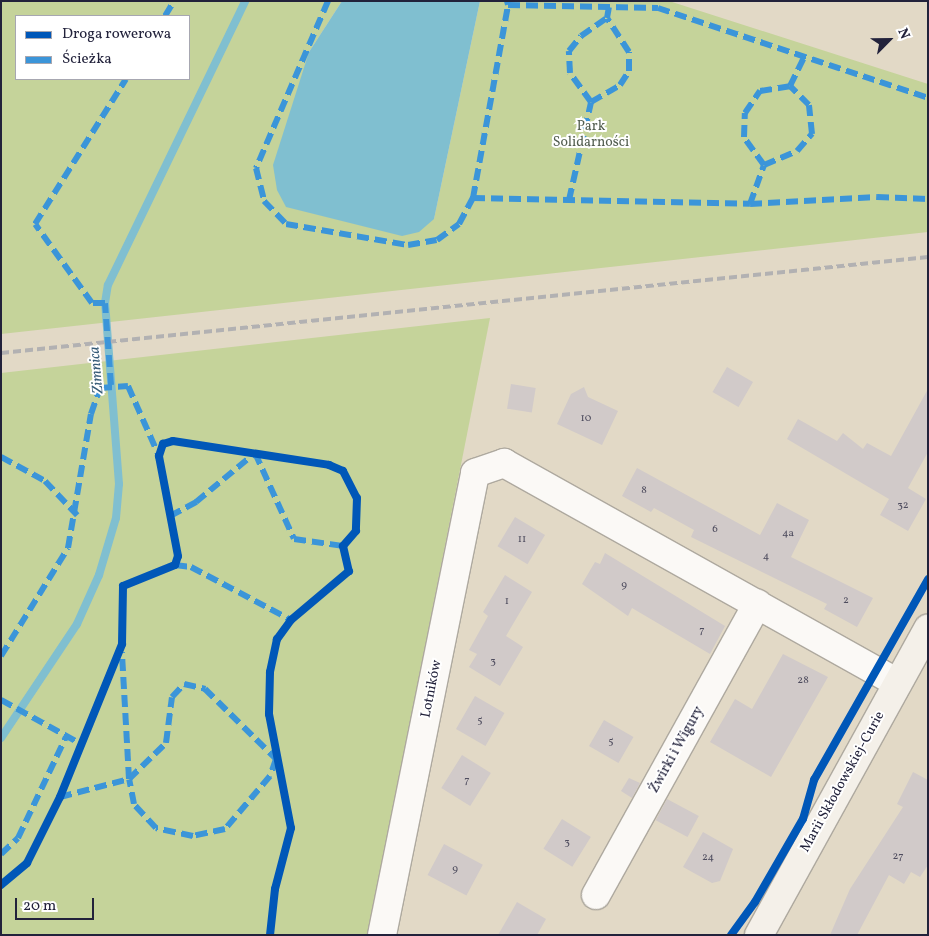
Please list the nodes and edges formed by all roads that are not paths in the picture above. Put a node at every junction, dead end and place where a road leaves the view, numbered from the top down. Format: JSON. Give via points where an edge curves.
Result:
{"nodes":[{"id":1,"x":757,"y":604,"type":"junction"},
{"id":2,"x":928,"y":629,"type":"edge"},
{"id":3,"x":898,"y":683,"type":"junction"},
{"id":4,"x":596,"y":895,"type":"dead end"},
{"id":5,"x":382,"y":935,"type":"edge"},
{"id":6,"x":759,"y":935,"type":"edge"}],
"edges":[{"from":1,"to":3,"type":"street"},
{"from":1,"to":4,"type":"street","name":"Żwirki i Wigury"},
{"from":1,"to":5,"type":"street","name":"Lotników","via":[[504,464],[475,472]]},
{"from":2,"to":3,"type":"street","name":"Marii Skłodowskiej-Curie"},
{"from":3,"to":6,"type":"street","name":"Marii Skłodowskiej-Curie"}]}
